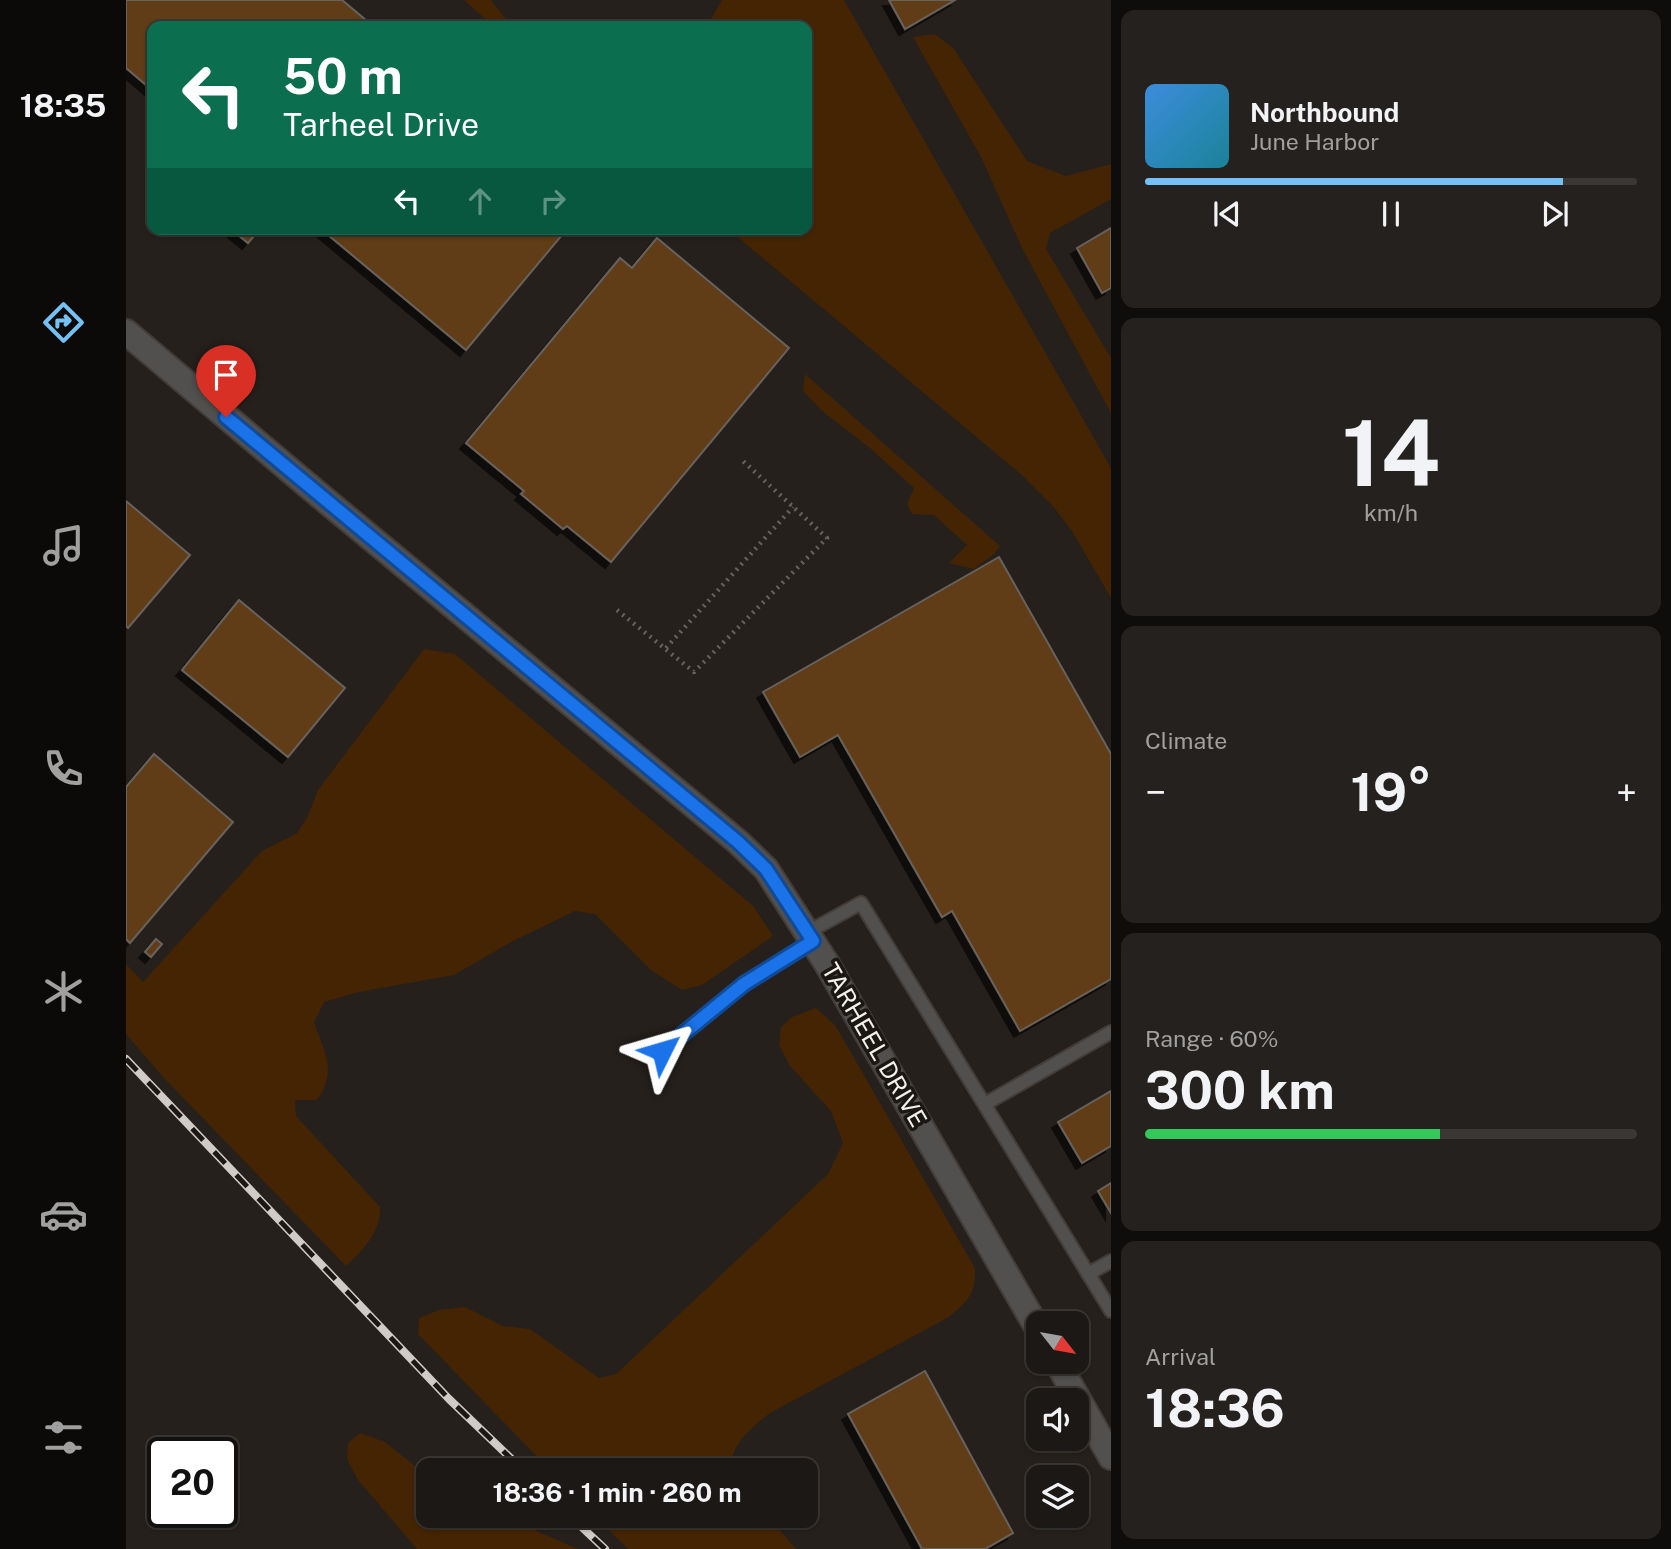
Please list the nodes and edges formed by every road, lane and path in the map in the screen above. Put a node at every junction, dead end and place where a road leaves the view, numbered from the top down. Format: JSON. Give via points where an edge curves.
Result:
{"nodes":[{"id":1,"x":126,"y":332,"type":"edge"},
{"id":2,"x":743,"y":461,"type":"dead end"},
{"id":3,"x":793,"y":507,"type":"junction"},
{"id":4,"x":617,"y":610,"type":"dead end"},
{"id":5,"x":666,"y":648,"type":"junction"},
{"id":6,"x":811,"y":937,"type":"junction"},
{"id":7,"x":1111,"y":1032,"type":"edge"},
{"id":8,"x":662,"y":1051,"type":"dead end"},
{"id":9,"x":985,"y":1104,"type":"junction"},
{"id":10,"x":1111,"y":1261,"type":"edge"},
{"id":11,"x":1088,"y":1274,"type":"junction"},
{"id":12,"x":1028,"y":1311,"type":"edge"},
{"id":13,"x":1111,"y":1311,"type":"edge"},
{"id":14,"x":1064,"y":1374,"type":"edge"},
{"id":15,"x":1111,"y":1457,"type":"edge"}],
"edges":[{"from":1,"to":6,"type":"street","name":"TARHEEL DRIVE","via":[[738,842],[766,869]]},
{"from":2,"to":3,"type":"path"},
{"from":3,"to":5,"type":"path"},
{"from":3,"to":5,"type":"path","via":[[827,538],[694,673]]},
{"from":4,"to":5,"type":"path"},
{"from":6,"to":8,"type":"lane"},
{"from":6,"to":9,"type":"lane","via":[[861,903]]},
{"from":6,"to":12,"type":"street","name":"TARHEEL DRIVE"},
{"from":7,"to":9,"type":"lane"},
{"from":9,"to":11,"type":"lane"},
{"from":10,"to":11,"type":"lane"},
{"from":11,"to":13,"type":"lane"},
{"from":14,"to":15,"type":"street"}]}
